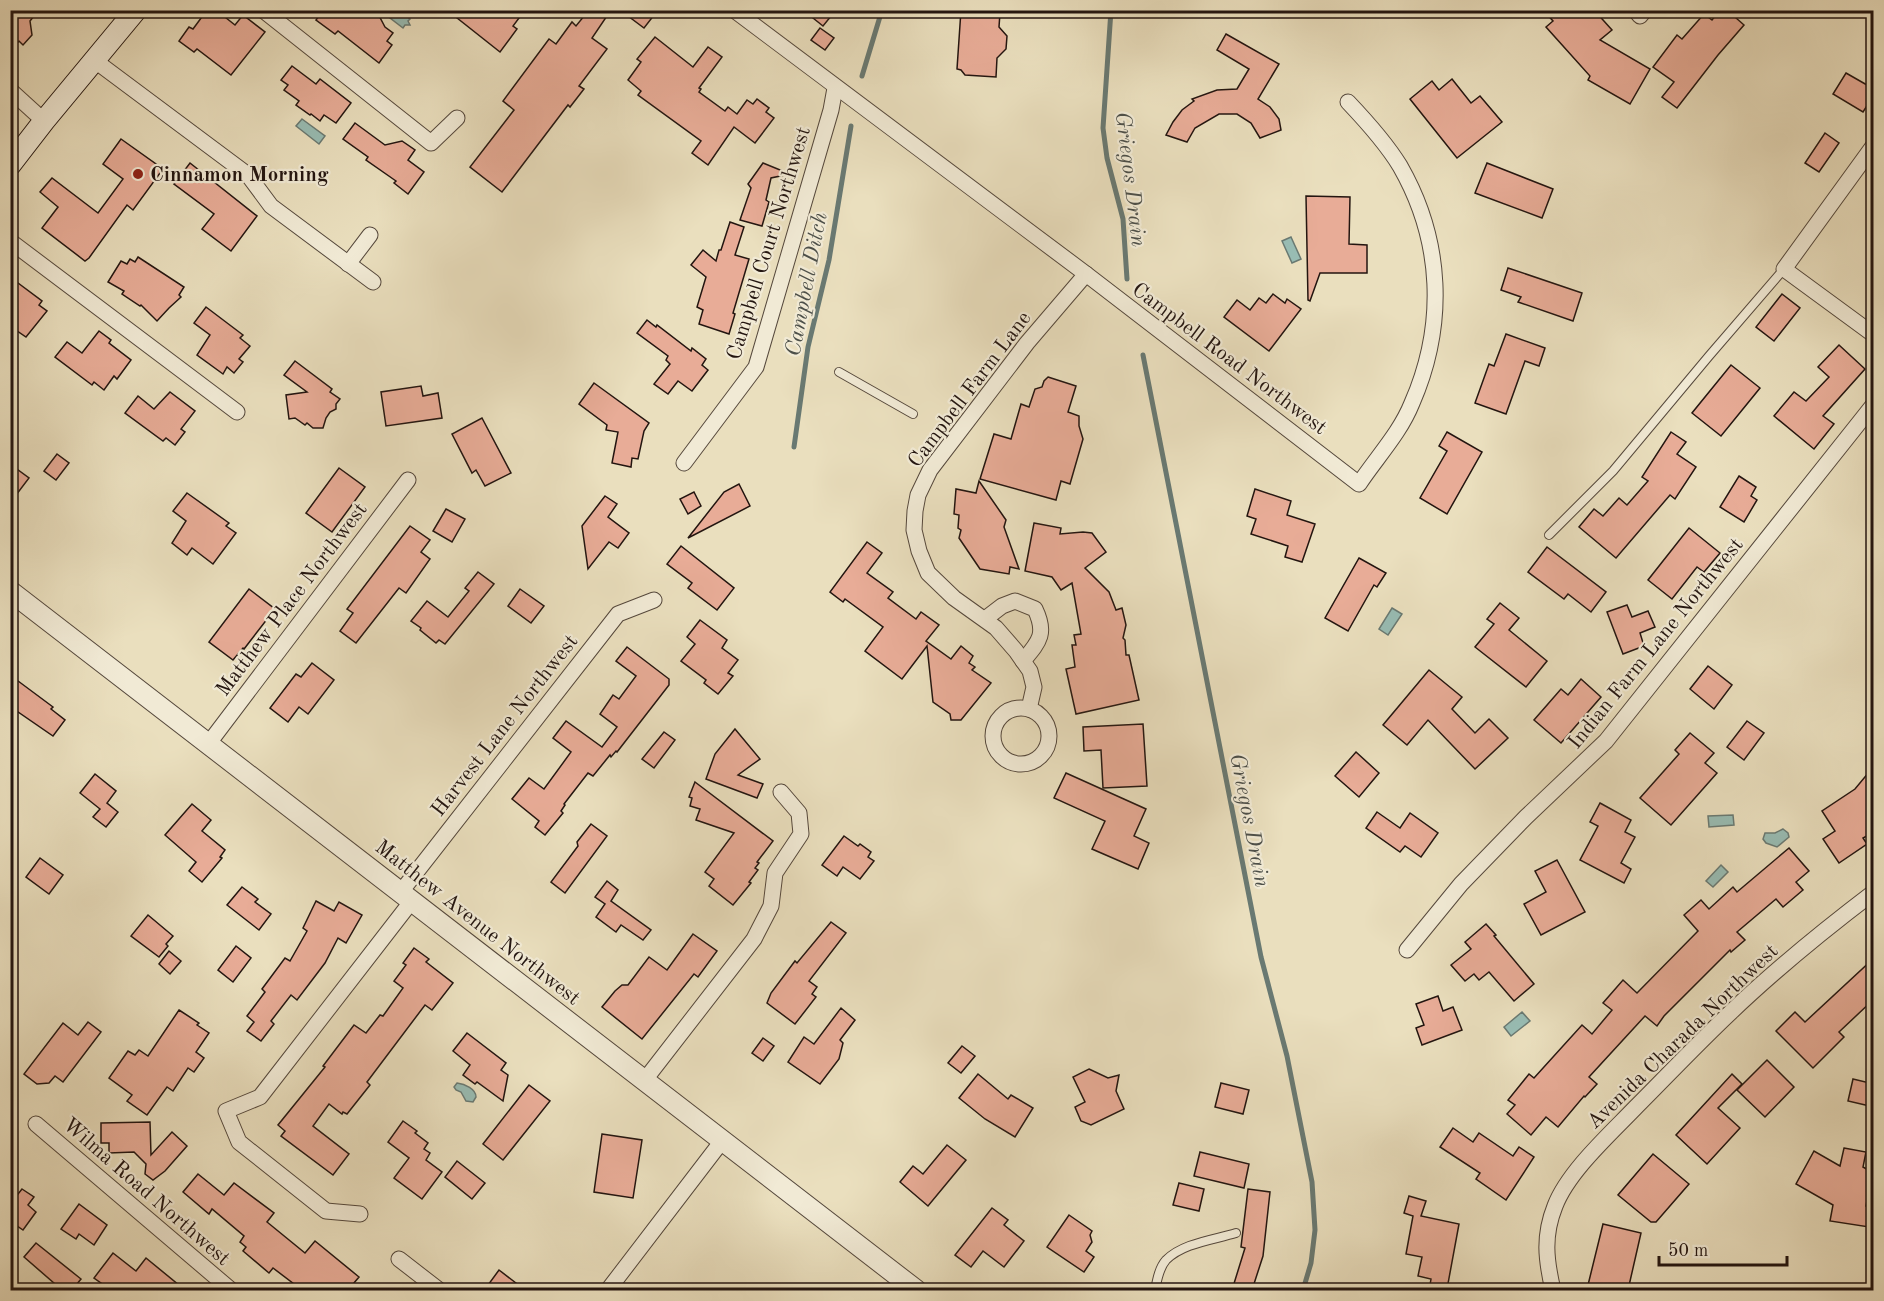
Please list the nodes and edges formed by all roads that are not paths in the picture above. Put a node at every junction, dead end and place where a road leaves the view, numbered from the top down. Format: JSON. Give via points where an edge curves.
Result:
{"nodes":[{"id":1,"x":136,"y":10,"type":"edge"},
{"id":2,"x":263,"y":10,"type":"edge"},
{"id":3,"x":734,"y":10,"type":"edge"},
{"id":4,"x":1635,"y":10,"type":"edge"},
{"id":5,"x":1645,"y":10,"type":"edge"},
{"id":6,"x":94,"y":60,"type":"junction"},
{"id":7,"x":835,"y":88,"type":"junction"},
{"id":8,"x":10,"y":90,"type":"edge"},
{"id":9,"x":1348,"y":102,"type":"dead end"},
{"id":10,"x":457,"y":118,"type":"dead end"},
{"id":11,"x":44,"y":121,"type":"junction"},
{"id":12,"x":1874,"y":145,"type":"edge"},
{"id":13,"x":10,"y":165,"type":"edge"},
{"id":14,"x":370,"y":235,"type":"dead end"},
{"id":15,"x":10,"y":241,"type":"edge"},
{"id":16,"x":348,"y":264,"type":"junction"},
{"id":17,"x":1784,"y":269,"type":"junction"},
{"id":18,"x":1086,"y":274,"type":"junction"},
{"id":19,"x":373,"y":282,"type":"dead end"},
{"id":20,"x":1874,"y":335,"type":"edge"},
{"id":21,"x":839,"y":372,"type":"dead end"},
{"id":22,"x":1874,"y":404,"type":"edge"},
{"id":23,"x":237,"y":412,"type":"dead end"},
{"id":24,"x":913,"y":414,"type":"dead end"},
{"id":25,"x":684,"y":463,"type":"dead end"},
{"id":26,"x":408,"y":480,"type":"dead end"},
{"id":27,"x":1549,"y":535,"type":"dead end"},
{"id":28,"x":10,"y":591,"type":"edge"},
{"id":29,"x":654,"y":600,"type":"dead end"},
{"id":30,"x":985,"y":619,"type":"junction"},
{"id":31,"x":1023,"y":661,"type":"junction"},
{"id":32,"x":1029,"y":709,"type":"dead end"},
{"id":33,"x":209,"y":743,"type":"junction"},
{"id":34,"x":781,"y":792,"type":"dead end"},
{"id":35,"x":1874,"y":892,"type":"edge"},
{"id":36,"x":406,"y":897,"type":"junction"},
{"id":37,"x":1407,"y":950,"type":"dead end"},
{"id":38,"x":644,"y":1081,"type":"junction"},
{"id":39,"x":36,"y":1124,"type":"dead end"},
{"id":40,"x":722,"y":1141,"type":"junction"},
{"id":41,"x":360,"y":1214,"type":"dead end"},
{"id":42,"x":1236,"y":1233,"type":"dead end"},
{"id":43,"x":399,"y":1259,"type":"dead end"},
{"id":44,"x":231,"y":1290,"type":"edge"},
{"id":45,"x":439,"y":1290,"type":"edge"},
{"id":46,"x":608,"y":1290,"type":"edge"},
{"id":47,"x":916,"y":1290,"type":"edge"},
{"id":48,"x":1155,"y":1290,"type":"edge"},
{"id":49,"x":1553,"y":1290,"type":"edge"}],
"edges":[{"from":1,"to":6,"type":"main road"},
{"from":2,"to":10,"type":"street","via":[[431,143]]},
{"from":3,"to":7,"type":"street","name":"Campbell Road Northwest"},
{"from":4,"to":5,"type":"street","via":[[1640,16]]},
{"from":6,"to":11,"type":"main road"},
{"from":6,"to":16,"type":"street","via":[[248,175],[271,206]]},
{"from":7,"to":18,"type":"street","name":"Campbell Road Northwest"},
{"from":7,"to":25,"type":"street","name":"Campbell Court Northwest","via":[[756,367]]},
{"from":8,"to":11,"type":"street"},
{"from":9,"to":18,"type":"street","name":"Campbell Road Northwest","via":[[1399,166],[1423,214],[1433,256],[1436,297],[1432,339],[1412,405],[1359,484]]},
{"from":11,"to":13,"type":"main road"},
{"from":12,"to":17,"type":"street"},
{"from":14,"to":16,"type":"street"},
{"from":15,"to":23,"type":"street"},
{"from":16,"to":19,"type":"street"},
{"from":17,"to":20,"type":"street"},
{"from":17,"to":27,"type":"lane","via":[[1613,471]]},
{"from":18,"to":30,"type":"street","name":"Campbell Farm Lane","via":[[952,441],[930,470],[918,495],[914,530],[928,573],[954,598]]},
{"from":21,"to":24,"type":"lane"},
{"from":22,"to":37,"type":"street","name":"Indian Farm Lane Northwest","via":[[1606,741],[1469,876]]},
{"from":26,"to":33,"type":"street","name":"Matthew Place Northwest"},
{"from":28,"to":33,"type":"street","name":"Matthew Avenue Northwest"},
{"from":29,"to":36,"type":"street","name":"Harvest Lane Northwest","via":[[618,614]]},
{"from":30,"to":31,"type":"street","name":"Campbell Farm Lane"},
{"from":30,"to":31,"type":"street","via":[[1015,602],[1035,609],[1041,633],[1038,644]]},
{"from":31,"to":32,"type":"street","name":"Campbell Farm Lane","via":[[1034,687]]},
{"from":33,"to":36,"type":"street","name":"Matthew Avenue Northwest"},
{"from":34,"to":38,"type":"street","via":[[799,813],[801,834],[775,873],[771,906],[754,939]]},
{"from":35,"to":49,"type":"street","name":"Avenida Charada Northwest","via":[[1809,942],[1731,1012],[1570,1178],[1555,1205],[1547,1232],[1547,1264]]},
{"from":36,"to":38,"type":"street","name":"Matthew Avenue Northwest"},
{"from":36,"to":41,"type":"street","name":"Harvest Lane Northwest","via":[[260,1097],[226,1111],[239,1142],[326,1211]]},
{"from":38,"to":40,"type":"street","name":"Matthew Avenue Northwest"},
{"from":39,"to":44,"type":"street","name":"Wilma Road Northwest"},
{"from":40,"to":46,"type":"street"},
{"from":40,"to":47,"type":"street","name":"Matthew Avenue Northwest"},
{"from":42,"to":48,"type":"lane","via":[[1182,1248],[1166,1261]]},
{"from":43,"to":45,"type":"street"}]}
